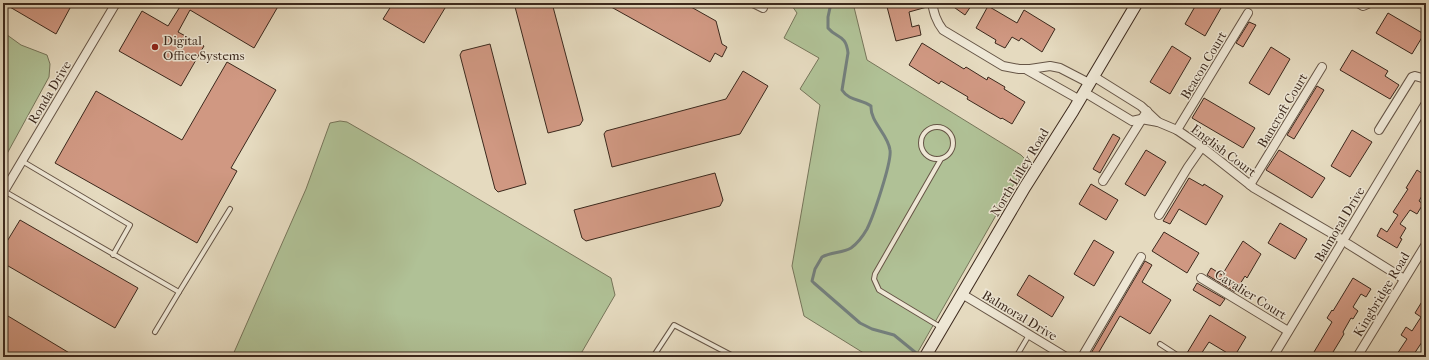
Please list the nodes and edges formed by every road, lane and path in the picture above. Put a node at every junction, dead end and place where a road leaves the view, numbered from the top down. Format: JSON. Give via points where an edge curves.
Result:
{"nodes":[{"id":1,"x":116,"y":3,"type":"edge"},
{"id":2,"x":754,"y":3,"type":"edge"},
{"id":3,"x":932,"y":3,"type":"edge"},
{"id":4,"x":1137,"y":3,"type":"edge"},
{"id":5,"x":1358,"y":3,"type":"edge"},
{"id":6,"x":1370,"y":3,"type":"edge"},
{"id":7,"x":762,"y":8,"type":"dead end"},
{"id":8,"x":1248,"y":13,"type":"dead end"},
{"id":9,"x":1322,"y":67,"type":"dead end"},
{"id":10,"x":1026,"y":69,"type":"junction"},
{"id":11,"x":1426,"y":79,"type":"edge"},
{"id":12,"x":1087,"y":88,"type":"junction"},
{"id":13,"x":1426,"y":103,"type":"edge"},
{"id":14,"x":1147,"y":111,"type":"junction"},
{"id":15,"x":1141,"y":119,"type":"junction"},
{"id":16,"x":1158,"y":122,"type":"junction"},
{"id":17,"x":1177,"y":130,"type":"junction"},
{"id":18,"x":1379,"y":130,"type":"dead end"},
{"id":19,"x":1202,"y":147,"type":"junction"},
{"id":20,"x":941,"y":159,"type":"junction"},
{"id":21,"x":22,"y":161,"type":"junction"},
{"id":22,"x":1103,"y":181,"type":"dead end"},
{"id":23,"x":1250,"y":185,"type":"junction"},
{"id":24,"x":4,"y":192,"type":"edge"},
{"id":25,"x":230,"y":209,"type":"dead end"},
{"id":26,"x":1159,"y":216,"type":"dead end"},
{"id":27,"x":1345,"y":242,"type":"junction"},
{"id":28,"x":1426,"y":244,"type":"edge"},
{"id":29,"x":113,"y":255,"type":"junction"},
{"id":30,"x":1141,"y":257,"type":"dead end"},
{"id":31,"x":1201,"y":278,"type":"dead end"},
{"id":32,"x":1404,"y":279,"type":"junction"},
{"id":33,"x":178,"y":292,"type":"junction"},
{"id":34,"x":962,"y":294,"type":"junction"},
{"id":35,"x":942,"y":328,"type":"junction"},
{"id":36,"x":155,"y":332,"type":"dead end"},
{"id":37,"x":1288,"y":332,"type":"junction"},
{"id":38,"x":1029,"y":335,"type":"junction"},
{"id":39,"x":1160,"y":344,"type":"dead end"},
{"id":40,"x":653,"y":357,"type":"edge"},
{"id":41,"x":735,"y":357,"type":"edge"},
{"id":42,"x":925,"y":357,"type":"edge"},
{"id":43,"x":1016,"y":357,"type":"edge"},
{"id":44,"x":1066,"y":357,"type":"edge"},
{"id":45,"x":1082,"y":357,"type":"edge"},
{"id":46,"x":1180,"y":357,"type":"edge"},
{"id":47,"x":1273,"y":357,"type":"edge"},
{"id":48,"x":1357,"y":357,"type":"edge"}],
"edges":[{"from":1,"to":21,"type":"street","name":"Ronda Drive"},
{"from":2,"to":7,"type":"street"},
{"from":3,"to":10,"type":"street","via":[[938,23],[948,34],[1003,66]]},
{"from":4,"to":12,"type":"street","name":"North Lilley Road"},
{"from":5,"to":6,"type":"street","via":[[1363,6]]},
{"from":8,"to":17,"type":"street","name":"Beacon Court"},
{"from":9,"to":23,"type":"street","name":"Bancroft Court"},
{"from":10,"to":12,"type":"street"},
{"from":10,"to":12,"type":"street","via":[[1050,66],[1060,68]]},
{"from":11,"to":18,"type":"street","via":[[1415,76],[1410,79]]},
{"from":12,"to":14,"type":"street","name":"English Court","via":[[1141,106]]},
{"from":12,"to":15,"type":"street","via":[[1132,121]]},
{"from":12,"to":34,"type":"street","name":"North Lilley Road"},
{"from":13,"to":27,"type":"street","name":"Balmoral Drive"},
{"from":14,"to":15,"type":"street"},
{"from":14,"to":16,"type":"street","name":"English Court"},
{"from":15,"to":16,"type":"street"},
{"from":15,"to":22,"type":"street"},
{"from":16,"to":17,"type":"street","name":"English Court"},
{"from":17,"to":19,"type":"street","name":"English Court"},
{"from":19,"to":23,"type":"street","name":"English Court"},
{"from":19,"to":26,"type":"street"},
{"from":20,"to":20,"type":"lane","via":[[947,157],[952,149],[953,138],[946,129],[935,126],[926,131],[921,145],[922,150],[930,157]]},
{"from":20,"to":35,"type":"lane","via":[[874,279],[879,290]]},
{"from":21,"to":24,"type":"street","name":"Ronda Drive"},
{"from":21,"to":29,"type":"lane","via":[[130,224]]},
{"from":23,"to":27,"type":"street","name":"English Court"},
{"from":24,"to":29,"type":"lane"},
{"from":25,"to":33,"type":"lane"},
{"from":27,"to":32,"type":"street","name":"English Court"},
{"from":27,"to":37,"type":"street","name":"Balmoral Drive"},
{"from":28,"to":32,"type":"street","name":"Kingbridge Road"},
{"from":29,"to":33,"type":"lane"},
{"from":30,"to":45,"type":"street"},
{"from":31,"to":37,"type":"street","name":"Cavalier Court"},
{"from":32,"to":48,"type":"street","name":"Kingbridge Road"},
{"from":33,"to":36,"type":"lane"},
{"from":34,"to":35,"type":"street","name":"North Lilley Road"},
{"from":34,"to":38,"type":"street","name":"Balmoral Drive"},
{"from":35,"to":42,"type":"street","name":"North Lilley Road"},
{"from":37,"to":47,"type":"street","name":"Balmoral Drive"},
{"from":38,"to":43,"type":"lane"},
{"from":38,"to":44,"type":"street","name":"Balmoral Drive"},
{"from":39,"to":46,"type":"lane"},
{"from":40,"to":41,"type":"lane","via":[[674,325]]}]}
